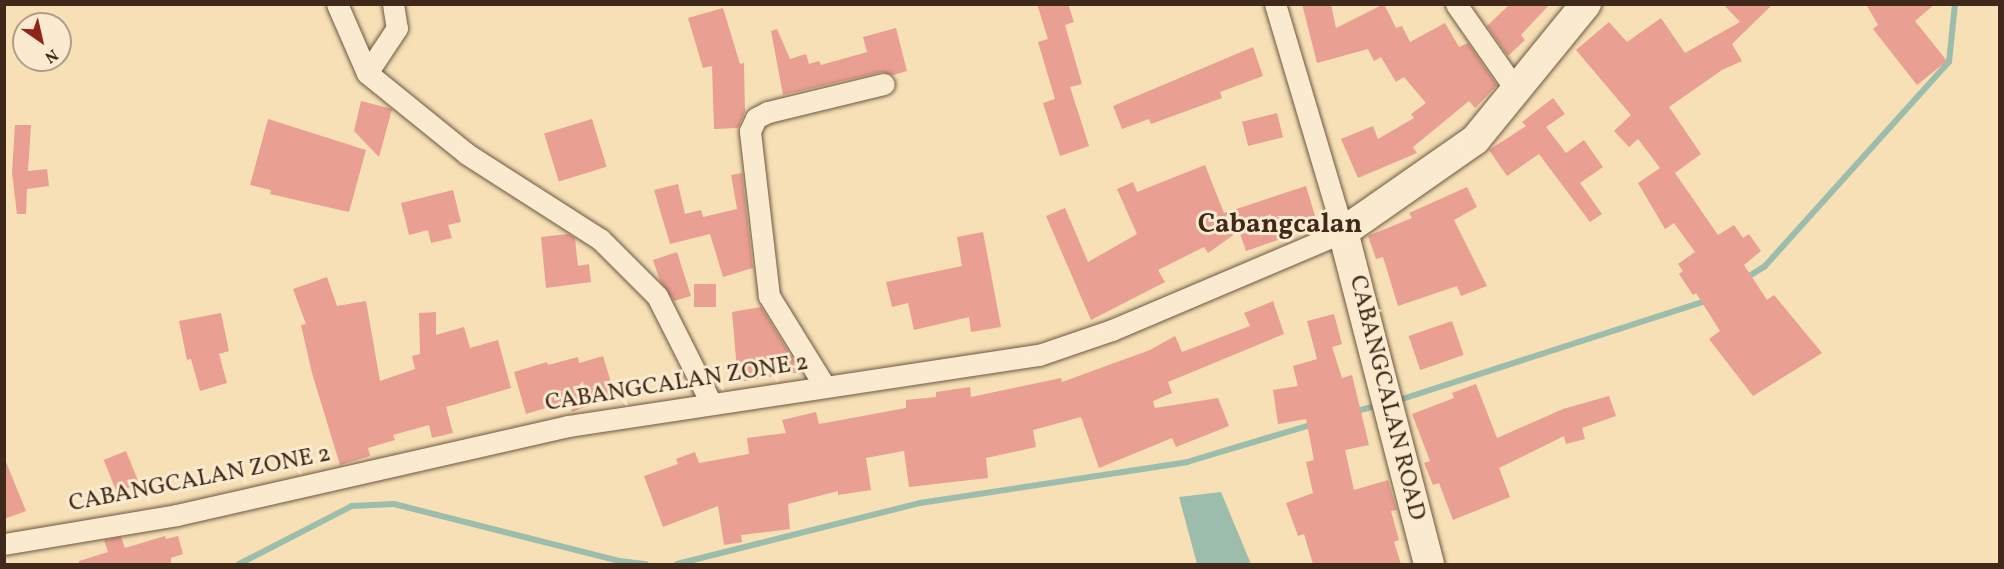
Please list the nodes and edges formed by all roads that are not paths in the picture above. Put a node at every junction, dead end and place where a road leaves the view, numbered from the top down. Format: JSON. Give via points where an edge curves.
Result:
{"nodes":[{"id":1,"x":337,"y":4,"type":"edge"},
{"id":2,"x":393,"y":4,"type":"edge"},
{"id":3,"x":1275,"y":4,"type":"edge"},
{"id":4,"x":1456,"y":4,"type":"edge"},
{"id":5,"x":1586,"y":4,"type":"edge"},
{"id":6,"x":367,"y":73,"type":"junction"},
{"id":7,"x":884,"y":84,"type":"dead end"},
{"id":8,"x":1516,"y":90,"type":"junction"},
{"id":9,"x":1344,"y":232,"type":"junction"},
{"id":10,"x":824,"y":385,"type":"junction"},
{"id":11,"x":711,"y":403,"type":"junction"},
{"id":12,"x":4,"y":544,"type":"edge"},
{"id":13,"x":1429,"y":564,"type":"edge"}],
"edges":[{"from":1,"to":6,"type":"street"},
{"from":2,"to":6,"type":"street","via":[[397,28]]},
{"from":3,"to":9,"type":"street"},
{"from":4,"to":8,"type":"street"},
{"from":5,"to":8,"type":"street"},
{"from":6,"to":11,"type":"street","via":[[467,154],[600,239],[657,296]]},
{"from":7,"to":10,"type":"street","via":[[768,112],[756,118],[750,131],[769,296]]},
{"from":8,"to":9,"type":"street","via":[[1475,140]]},
{"from":9,"to":10,"type":"street","name":"CABANGCALAN ZONE 2","via":[[1112,330],[1039,355]]},
{"from":9,"to":13,"type":"street","name":"CABANGCALAN ROAD"},
{"from":10,"to":11,"type":"street","name":"CABANGCALAN ZONE 2"},
{"from":11,"to":12,"type":"street","name":"CABANGCALAN ZONE 2","via":[[568,426],[177,515]]}]}
